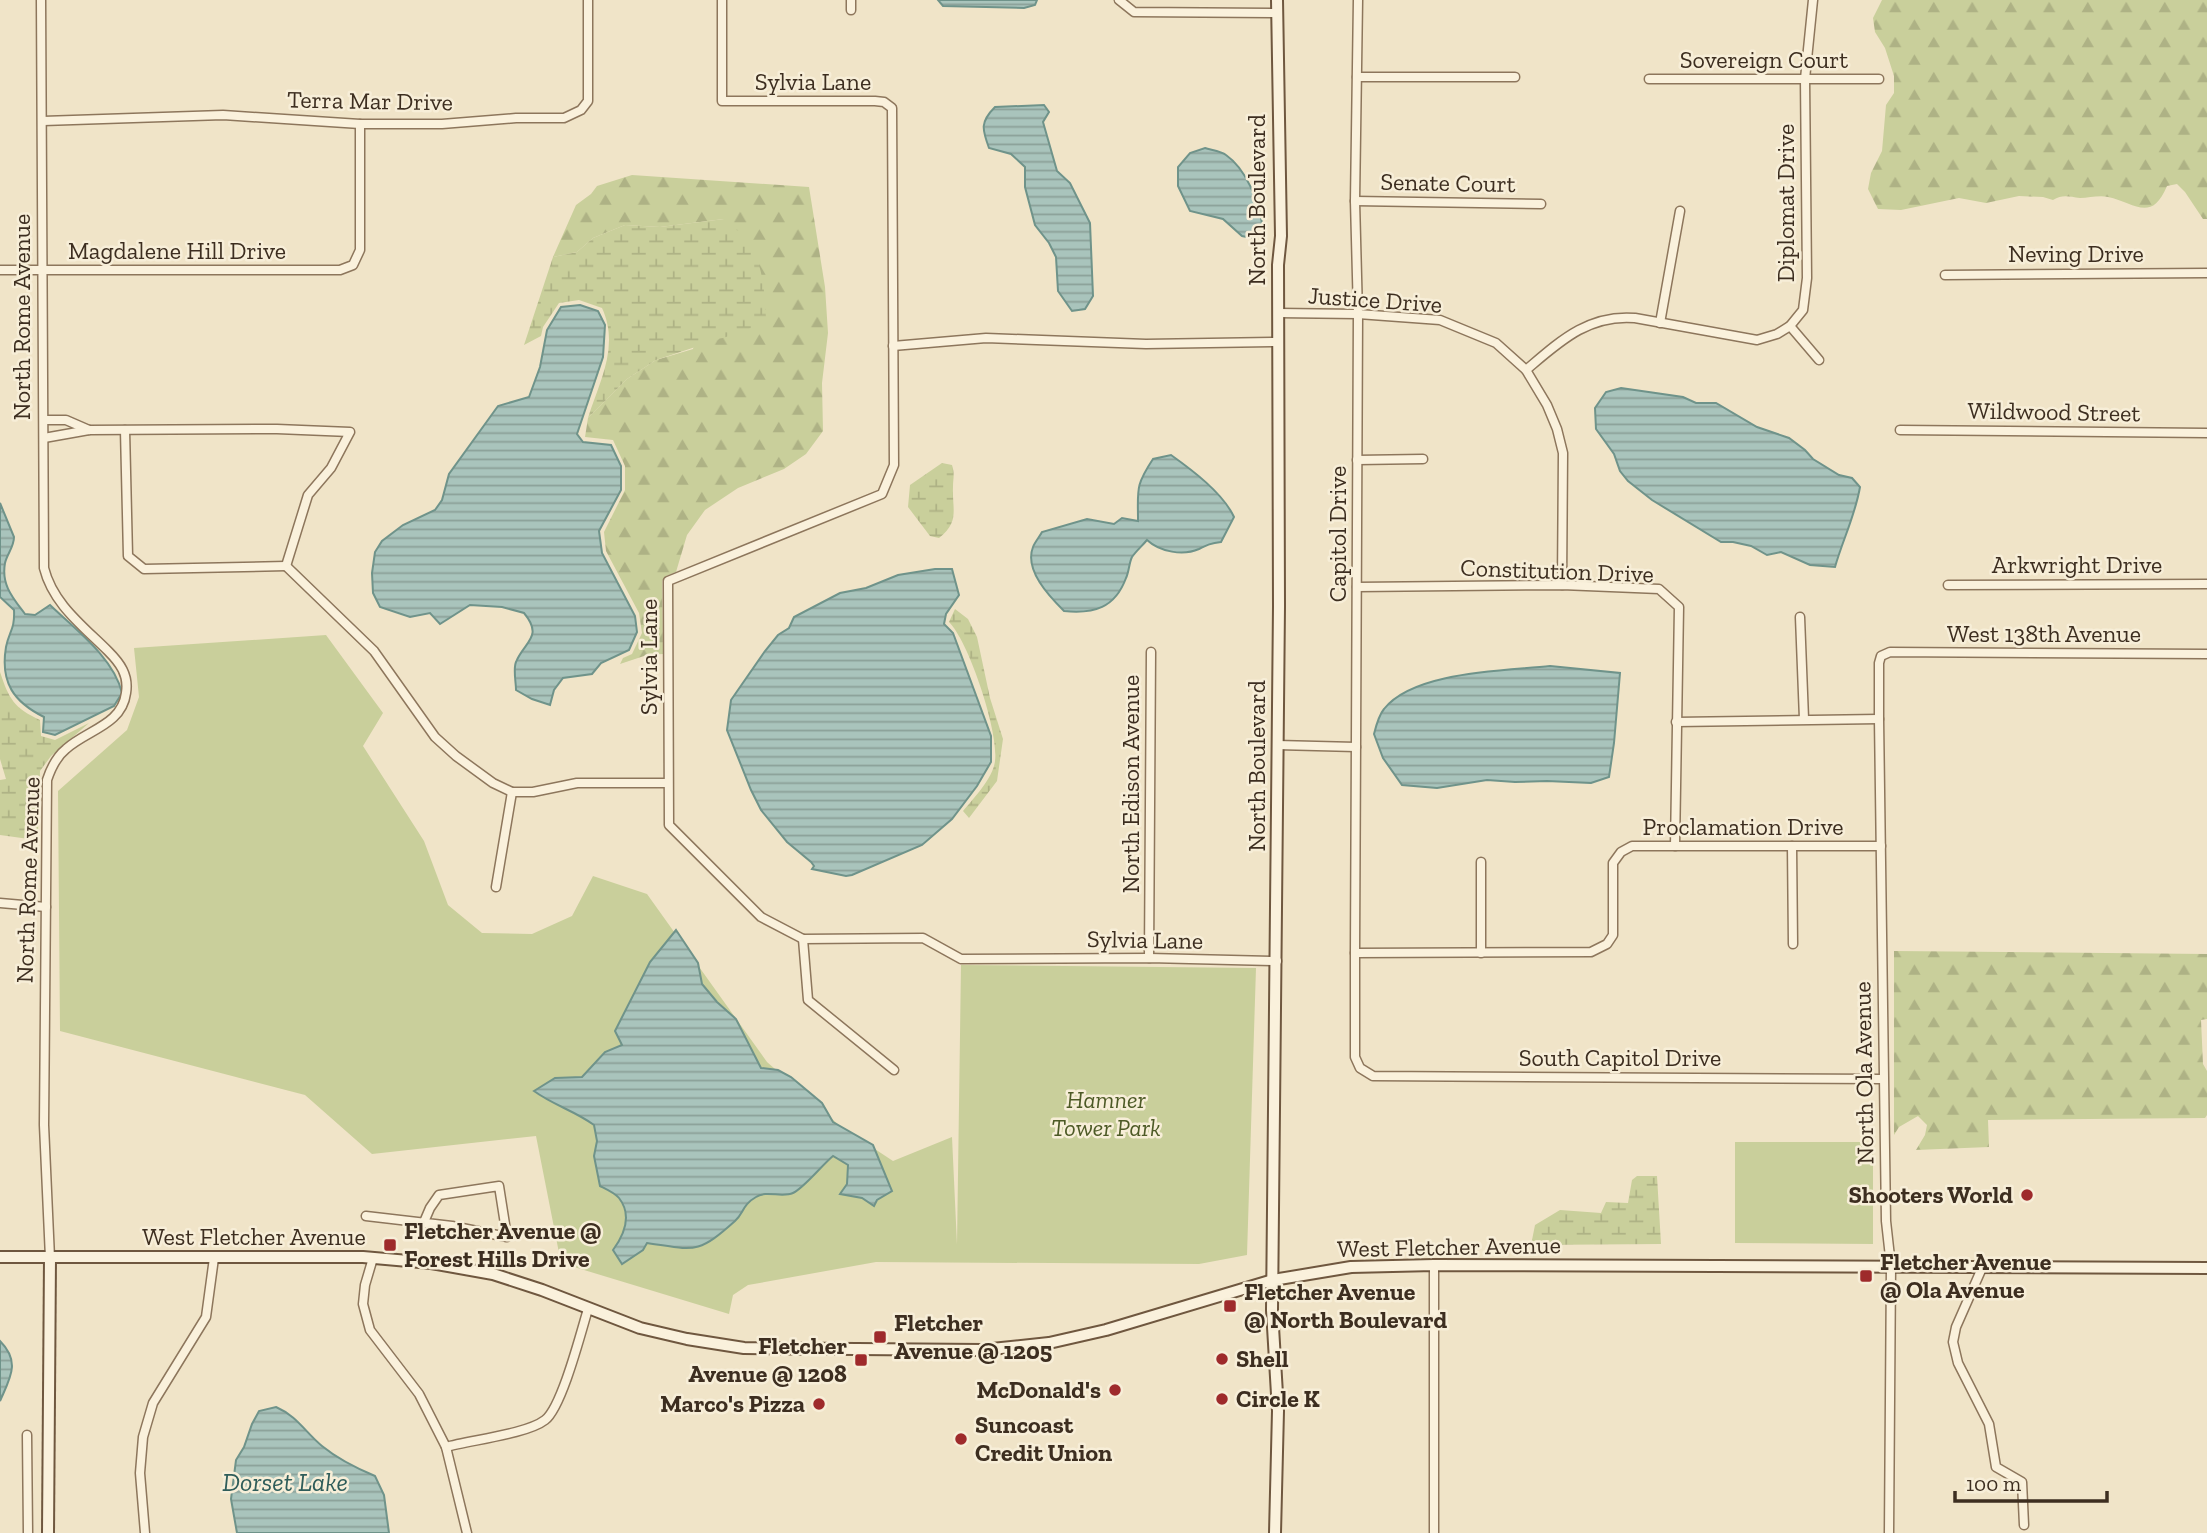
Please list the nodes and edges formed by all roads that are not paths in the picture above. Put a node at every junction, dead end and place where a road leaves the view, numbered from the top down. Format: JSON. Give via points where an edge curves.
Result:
{"nodes":[{"id":1,"x":41,"y":0,"type":"edge"},
{"id":2,"x":588,"y":0,"type":"edge"},
{"id":3,"x":722,"y":0,"type":"edge"},
{"id":4,"x":1119,"y":0,"type":"edge"},
{"id":5,"x":1278,"y":0,"type":"edge"},
{"id":6,"x":1358,"y":0,"type":"edge"},
{"id":7,"x":1813,"y":0,"type":"edge"},
{"id":8,"x":1277,"y":13,"type":"junction"},
{"id":9,"x":1357,"y":77,"type":"junction"},
{"id":10,"x":1515,"y":77,"type":"dead end"},
{"id":11,"x":1649,"y":79,"type":"dead end"},
{"id":12,"x":1805,"y":79,"type":"junction"},
{"id":13,"x":1879,"y":79,"type":"dead end"},
{"id":14,"x":43,"y":121,"type":"junction"},
{"id":15,"x":360,"y":124,"type":"junction"},
{"id":16,"x":1355,"y":201,"type":"junction"},
{"id":17,"x":1541,"y":204,"type":"dead end"},
{"id":18,"x":1680,"y":211,"type":"dead end"},
{"id":19,"x":0,"y":270,"type":"edge"},
{"id":20,"x":42,"y":270,"type":"junction"},
{"id":21,"x":2207,"y":273,"type":"edge"},
{"id":22,"x":1945,"y":275,"type":"dead end"},
{"id":23,"x":1278,"y":313,"type":"junction"},
{"id":24,"x":1358,"y":314,"type":"junction"},
{"id":25,"x":1660,"y":323,"type":"junction"},
{"id":26,"x":1790,"y":326,"type":"junction"},
{"id":27,"x":1278,"y":342,"type":"junction"},
{"id":28,"x":893,"y":346,"type":"junction"},
{"id":29,"x":1819,"y":360,"type":"dead end"},
{"id":30,"x":1526,"y":370,"type":"junction"},
{"id":31,"x":44,"y":420,"type":"junction"},
{"id":32,"x":89,"y":430,"type":"junction"},
{"id":33,"x":125,"y":430,"type":"junction"},
{"id":34,"x":1900,"y":430,"type":"dead end"},
{"id":35,"x":2207,"y":433,"type":"edge"},
{"id":36,"x":44,"y":438,"type":"junction"},
{"id":37,"x":1423,"y":459,"type":"dead end"},
{"id":38,"x":1357,"y":460,"type":"junction"},
{"id":39,"x":286,"y":566,"type":"junction"},
{"id":40,"x":2207,"y":584,"type":"edge"},
{"id":41,"x":1562,"y":585,"type":"junction"},
{"id":42,"x":1948,"y":585,"type":"dead end"},
{"id":43,"x":1357,"y":587,"type":"junction"},
{"id":44,"x":1800,"y":617,"type":"dead end"},
{"id":45,"x":1150,"y":652,"type":"dead end"},
{"id":46,"x":2207,"y":654,"type":"edge"},
{"id":47,"x":1881,"y":656,"type":"joint"},
{"id":48,"x":1804,"y":719,"type":"junction"},
{"id":49,"x":1879,"y":719,"type":"junction"},
{"id":50,"x":1676,"y":722,"type":"junction"},
{"id":51,"x":1277,"y":745,"type":"junction"},
{"id":52,"x":1356,"y":747,"type":"junction"},
{"id":53,"x":668,"y":783,"type":"junction"},
{"id":54,"x":512,"y":792,"type":"junction"},
{"id":55,"x":1675,"y":846,"type":"junction"},
{"id":56,"x":1792,"y":846,"type":"junction"},
{"id":57,"x":1881,"y":846,"type":"junction"},
{"id":58,"x":1481,"y":862,"type":"dead end"},
{"id":59,"x":496,"y":887,"type":"dead end"},
{"id":60,"x":0,"y":903,"type":"edge"},
{"id":61,"x":46,"y":907,"type":"junction"},
{"id":62,"x":803,"y":939,"type":"junction"},
{"id":63,"x":1793,"y":944,"type":"dead end"},
{"id":64,"x":1355,"y":953,"type":"junction"},
{"id":65,"x":1481,"y":953,"type":"junction"},
{"id":66,"x":1149,"y":958,"type":"junction"},
{"id":67,"x":1277,"y":961,"type":"junction"},
{"id":68,"x":1360,"y":1068,"type":"joint"},
{"id":69,"x":894,"y":1070,"type":"dead end"},
{"id":70,"x":1883,"y":1079,"type":"junction"},
{"id":71,"x":366,"y":1216,"type":"dead end"},
{"id":72,"x":424,"y":1222,"type":"junction"},
{"id":73,"x":0,"y":1257,"type":"edge"},
{"id":74,"x":50,"y":1258,"type":"junction"},
{"id":75,"x":214,"y":1258,"type":"junction"},
{"id":76,"x":373,"y":1258,"type":"junction"},
{"id":77,"x":1434,"y":1265,"type":"junction"},
{"id":78,"x":1891,"y":1266,"type":"junction"},
{"id":79,"x":1982,"y":1268,"type":"junction"},
{"id":80,"x":2207,"y":1268,"type":"edge"},
{"id":81,"x":1273,"y":1280,"type":"junction"},
{"id":82,"x":588,"y":1309,"type":"junction"},
{"id":83,"x":27,"y":1435,"type":"dead end"},
{"id":84,"x":446,"y":1447,"type":"junction"},
{"id":85,"x":2024,"y":1525,"type":"dead end"},
{"id":86,"x":28,"y":1533,"type":"edge"},
{"id":87,"x":48,"y":1533,"type":"edge"},
{"id":88,"x":145,"y":1533,"type":"edge"},
{"id":89,"x":467,"y":1533,"type":"edge"},
{"id":90,"x":1275,"y":1533,"type":"edge"},
{"id":91,"x":1434,"y":1533,"type":"edge"},
{"id":92,"x":1889,"y":1533,"type":"edge"}],
"edges":[{"from":1,"to":14,"type":"street","name":"North Rome Avenue"},
{"from":2,"to":15,"type":"street","name":"Terra Mar Drive","via":[[588,101],[582,110],[564,118]]},
{"from":3,"to":28,"type":"street","name":"Sylvia Lane","via":[[722,101],[875,101],[892,108]]},
{"from":4,"to":8,"type":"street","via":[[1134,12]]},
{"from":5,"to":8,"type":"main road","name":"North Boulevard"},
{"from":6,"to":9,"type":"street","name":"Capitol Drive"},
{"from":7,"to":12,"type":"street","name":"Diplomat Drive"},
{"from":8,"to":23,"type":"main road","name":"North Boulevard"},
{"from":9,"to":10,"type":"street"},
{"from":9,"to":16,"type":"street","name":"Capitol Drive"},
{"from":11,"to":12,"type":"street","name":"Sovereign Court"},
{"from":12,"to":13,"type":"street","name":"Sovereign Court"},
{"from":12,"to":26,"type":"street","name":"Diplomat Drive","via":[[1807,278],[1803,310]]},
{"from":14,"to":15,"type":"street","name":"Terra Mar Drive","via":[[223,115]]},
{"from":14,"to":20,"type":"street","name":"North Rome Avenue"},
{"from":15,"to":20,"type":"street","name":"Magdalene Hill Drive","via":[[360,250],[353,265],[341,270]]},
{"from":16,"to":17,"type":"street","name":"Senate Court"},
{"from":16,"to":24,"type":"street","name":"Capitol Drive"},
{"from":18,"to":25,"type":"street"},
{"from":19,"to":20,"type":"street","name":"Magdalene Hill Drive"},
{"from":20,"to":31,"type":"street","name":"North Rome Avenue"},
{"from":21,"to":22,"type":"street","name":"Neving Drive"},
{"from":23,"to":24,"type":"street","name":"Justice Drive"},
{"from":23,"to":27,"type":"main road","name":"North Boulevard"},
{"from":24,"to":30,"type":"street","name":"Justice Drive","via":[[1440,320],[1496,343]]},
{"from":24,"to":38,"type":"street","name":"Capitol Drive"},
{"from":25,"to":26,"type":"street","via":[[1757,340]]},
{"from":25,"to":30,"type":"street","via":[[1625,317],[1592,323],[1563,339]]},
{"from":26,"to":29,"type":"street"},
{"from":27,"to":28,"type":"street","via":[[1146,344],[986,338]]},
{"from":27,"to":51,"type":"main road","name":"North Boulevard"},
{"from":28,"to":53,"type":"street","name":"Sylvia Lane","via":[[894,465],[882,494],[668,582]]},
{"from":30,"to":41,"type":"street","name":"Justice Drive","via":[[1547,405],[1563,453]]},
{"from":31,"to":32,"type":"street","via":[[66,420]]},
{"from":31,"to":36,"type":"street","name":"North Rome Avenue"},
{"from":32,"to":33,"type":"street"},
{"from":32,"to":36,"type":"street"},
{"from":33,"to":39,"type":"street","via":[[128,556],[144,569]]},
{"from":33,"to":39,"type":"street","via":[[350,432],[331,468],[308,495]]},
{"from":34,"to":35,"type":"street","name":"Wildwood Street"},
{"from":36,"to":61,"type":"street","name":"North Rome Avenue","via":[[44,568],[48,586],[122,664],[127,685],[125,706],[110,722],[66,748],[47,780]]},
{"from":37,"to":38,"type":"street"},
{"from":38,"to":43,"type":"street","name":"Capitol Drive"},
{"from":39,"to":54,"type":"street","via":[[374,651],[435,737],[493,783]]},
{"from":40,"to":42,"type":"street","name":"Arkwright Drive"},
{"from":41,"to":43,"type":"street","name":"Constitution Drive"},
{"from":41,"to":50,"type":"street","name":"Constitution Drive","via":[[1659,589],[1679,607]]},
{"from":43,"to":52,"type":"street","name":"Capitol Drive"},
{"from":44,"to":48,"type":"street"},
{"from":45,"to":66,"type":"street","name":"North Edison Avenue"},
{"from":46,"to":47,"type":"street","name":"West 138th Avenue","via":[[1890,652]]},
{"from":47,"to":49,"type":"street","name":"North Ola Avenue"},
{"from":48,"to":49,"type":"street"},
{"from":48,"to":50,"type":"street"},
{"from":49,"to":57,"type":"street","name":"North Ola Avenue"},
{"from":50,"to":55,"type":"street","name":"Constitution Drive"},
{"from":51,"to":52,"type":"street"},
{"from":51,"to":67,"type":"main road","name":"North Boulevard"},
{"from":52,"to":64,"type":"street","name":"Capitol Drive"},
{"from":53,"to":54,"type":"street","via":[[577,783]]},
{"from":53,"to":62,"type":"street","name":"Sylvia Lane","via":[[668,825],[761,917]]},
{"from":54,"to":59,"type":"street"},
{"from":55,"to":56,"type":"street","name":"Proclamation Drive"},
{"from":55,"to":65,"type":"street","name":"Proclamation Drive","via":[[1632,846],[1621,852],[1614,863],[1613,935],[1591,953]]},
{"from":56,"to":57,"type":"street","name":"Proclamation Drive"},
{"from":56,"to":63,"type":"street"},
{"from":57,"to":70,"type":"street","name":"North Ola Avenue"},
{"from":58,"to":65,"type":"street"},
{"from":60,"to":61,"type":"street"},
{"from":61,"to":74,"type":"street","name":"North Rome Avenue","via":[[44,1125]]},
{"from":62,"to":66,"type":"street","name":"Sylvia Lane","via":[[923,938],[961,959]]},
{"from":62,"to":69,"type":"street","via":[[808,1000]]},
{"from":64,"to":65,"type":"street","name":"Proclamation Drive"},
{"from":64,"to":68,"type":"street","name":"Capitol Drive","via":[[1355,1057]]},
{"from":66,"to":67,"type":"street","name":"Sylvia Lane"},
{"from":67,"to":81,"type":"main road","name":"North Boulevard"},
{"from":68,"to":70,"type":"street","name":"South Capitol Drive","via":[[1373,1076]]},
{"from":70,"to":78,"type":"street","name":"North Ola Avenue"},
{"from":71,"to":72,"type":"street"},
{"from":72,"to":72,"type":"street","via":[[462,1228],[507,1237],[499,1186],[439,1195]]},
{"from":73,"to":74,"type":"main road","name":"West Fletcher Avenue"},
{"from":74,"to":75,"type":"main road","name":"West Fletcher Avenue"},
{"from":74,"to":87,"type":"main road","name":"North Rome Avenue"},
{"from":75,"to":76,"type":"main road","name":"West Fletcher Avenue"},
{"from":75,"to":88,"type":"street","via":[[206,1317],[153,1403],[143,1437],[140,1473]]},
{"from":76,"to":82,"type":"main road","name":"West Fletcher Avenue","via":[[494,1274]]},
{"from":76,"to":84,"type":"street","via":[[363,1304],[370,1330],[419,1394]]},
{"from":77,"to":78,"type":"main road","name":"West Fletcher Avenue"},
{"from":77,"to":81,"type":"main road","name":"West Fletcher Avenue","via":[[1351,1267]]},
{"from":77,"to":91,"type":"street"},
{"from":78,"to":79,"type":"main road","name":"West Fletcher Avenue"},
{"from":78,"to":92,"type":"street","name":"North Ola Avenue"},
{"from":79,"to":80,"type":"main road","name":"West Fletcher Avenue"},
{"from":79,"to":85,"type":"street","via":[[1953,1342],[1958,1363],[1989,1424],[1996,1466],[2022,1482]]},
{"from":81,"to":82,"type":"main road","name":"West Fletcher Avenue","via":[[1106,1330],[982,1350],[744,1348],[640,1328]]},
{"from":81,"to":90,"type":"main road","name":"North Boulevard","via":[[1278,1411]]},
{"from":82,"to":84,"type":"street","via":[[563,1390],[546,1419],[516,1432]]},
{"from":83,"to":86,"type":"street"},
{"from":84,"to":89,"type":"street"}]}
